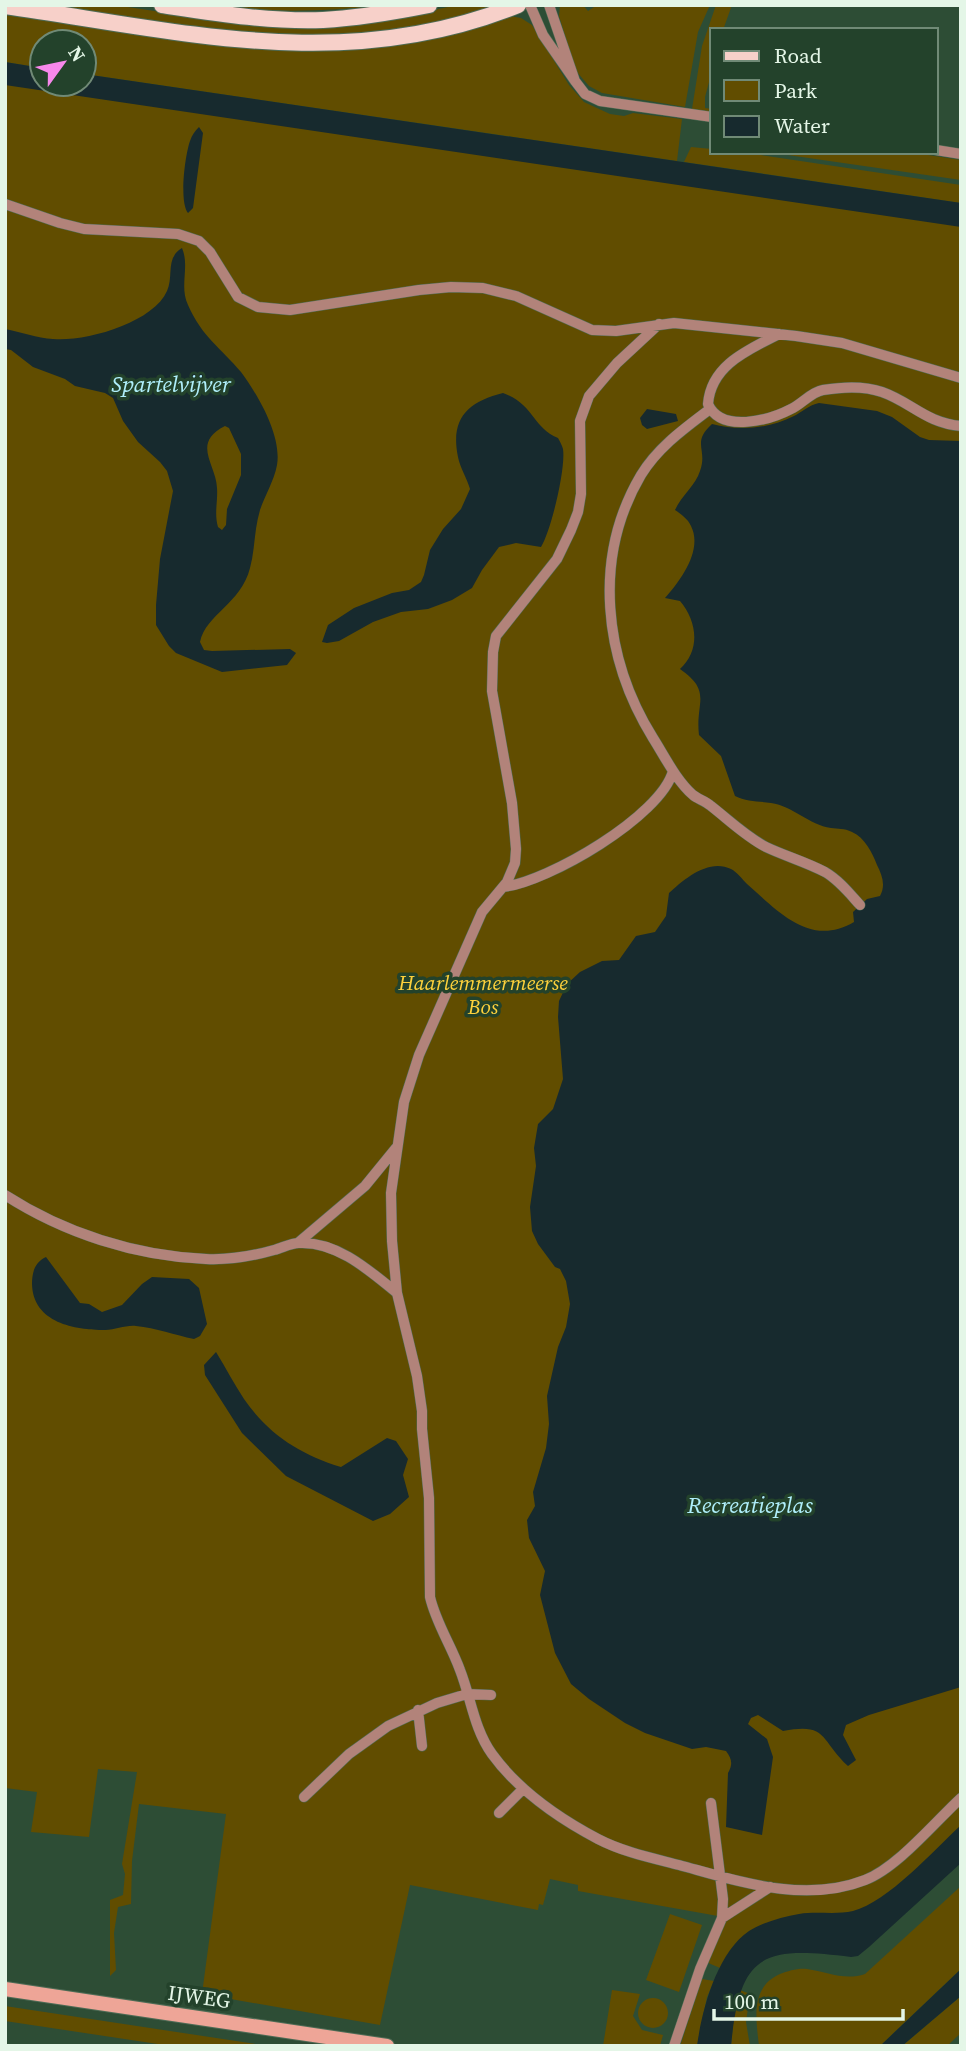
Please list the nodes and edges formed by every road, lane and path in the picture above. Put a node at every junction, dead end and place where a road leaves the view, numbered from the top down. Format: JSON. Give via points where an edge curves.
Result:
{"nodes":[{"id":1,"x":162,"y":5,"type":"edge"},
{"id":2,"x":429,"y":5,"type":"edge"},
{"id":3,"x":518,"y":5,"type":"edge"},
{"id":4,"x":530,"y":5,"type":"edge"},
{"id":5,"x":548,"y":5,"type":"edge"},
{"id":6,"x":5,"y":6,"type":"edge"},
{"id":7,"x":575,"y":81,"type":"junction"},
{"id":8,"x":710,"y":117,"type":"edge"},
{"id":9,"x":938,"y":150,"type":"edge"},
{"id":10,"x":961,"y":154,"type":"edge"},
{"id":11,"x":5,"y":204,"type":"edge"},
{"id":12,"x":659,"y":324,"type":"junction"},
{"id":13,"x":779,"y":334,"type":"junction"},
{"id":14,"x":961,"y":378,"type":"edge"},
{"id":15,"x":710,"y":409,"type":"junction"},
{"id":16,"x":961,"y":426,"type":"edge"},
{"id":17,"x":673,"y":771,"type":"junction"},
{"id":18,"x":503,"y":887,"type":"junction"},
{"id":19,"x":860,"y":905,"type":"dead end"},
{"id":20,"x":396,"y":1148,"type":"junction"},
{"id":21,"x":5,"y":1195,"type":"edge"},
{"id":22,"x":299,"y":1242,"type":"junction"},
{"id":23,"x":397,"y":1293,"type":"junction"},
{"id":24,"x":467,"y":1694,"type":"junction"},
{"id":25,"x":491,"y":1695,"type":"dead end"},
{"id":26,"x":418,"y":1710,"type":"junction"},
{"id":27,"x":422,"y":1746,"type":"dead end"},
{"id":28,"x":523,"y":1789,"type":"junction"},
{"id":29,"x":304,"y":1797,"type":"dead end"},
{"id":30,"x":961,"y":1798,"type":"edge"},
{"id":31,"x":711,"y":1803,"type":"dead end"},
{"id":32,"x":499,"y":1813,"type":"dead end"},
{"id":33,"x":720,"y":1878,"type":"junction"},
{"id":34,"x":770,"y":1887,"type":"junction"},
{"id":35,"x":722,"y":1918,"type":"junction"},
{"id":36,"x":5,"y":1989,"type":"edge"},
{"id":37,"x":387,"y":2046,"type":"edge"},
{"id":38,"x":674,"y":2046,"type":"edge"}],
"edges":[{"from":1,"to":2,"type":"main road","via":[[260,18],[322,20]]},
{"from":3,"to":6,"type":"main road","via":[[425,33],[296,44],[155,30]]},
{"from":4,"to":7,"type":"street","via":[[543,35]]},
{"from":5,"to":7,"type":"street"},
{"from":7,"to":8,"type":"street","via":[[585,94],[600,101]]},
{"from":9,"to":10,"type":"street"},
{"from":11,"to":12,"type":"street","via":[[84,229],[189,237],[210,251],[238,297],[273,310],[472,287],[516,296],[592,330]]},
{"from":12,"to":13,"type":"street"},
{"from":12,"to":18,"type":"street","via":[[589,396],[579,421],[581,494],[575,521],[557,559],[494,641],[492,691],[516,849],[515,863]]},
{"from":13,"to":14,"type":"street","via":[[842,343]]},
{"from":13,"to":15,"type":"street","via":[[721,371],[710,388]]},
{"from":15,"to":16,"type":"street","via":[[724,419],[754,421],[786,412],[820,390],[856,388],[881,391],[929,418]]},
{"from":15,"to":17,"type":"street","via":[[672,438],[642,474],[620,525],[611,566],[610,620],[620,667],[641,719]]},
{"from":17,"to":18,"type":"street","via":[[663,793],[609,837],[551,871]]},
{"from":17,"to":19,"type":"street","via":[[694,796],[742,832],[827,873]]},
{"from":18,"to":20,"type":"street","via":[[482,912],[419,1055]]},
{"from":20,"to":22,"type":"street","via":[[365,1186]]},
{"from":20,"to":23,"type":"street","via":[[391,1193]]},
{"from":21,"to":22,"type":"street","via":[[49,1220],[130,1248],[206,1259],[242,1257]]},
{"from":22,"to":23,"type":"street","via":[[339,1253]]},
{"from":23,"to":24,"type":"street","via":[[422,1411],[430,1597]]},
{"from":24,"to":25,"type":"street"},
{"from":24,"to":26,"type":"street"},
{"from":24,"to":28,"type":"street","via":[[484,1741]]},
{"from":26,"to":27,"type":"street"},
{"from":26,"to":29,"type":"street","via":[[349,1754]]},
{"from":28,"to":32,"type":"street"},
{"from":28,"to":33,"type":"street","via":[[601,1840]]},
{"from":30,"to":34,"type":"street","via":[[897,1859],[867,1880],[824,1890]]},
{"from":31,"to":33,"type":"street"},
{"from":33,"to":34,"type":"street"},
{"from":33,"to":35,"type":"street"},
{"from":34,"to":35,"type":"street"},
{"from":35,"to":38,"type":"street","via":[[699,1969]]},
{"from":36,"to":37,"type":"street","name":"IJWEG"}]}
